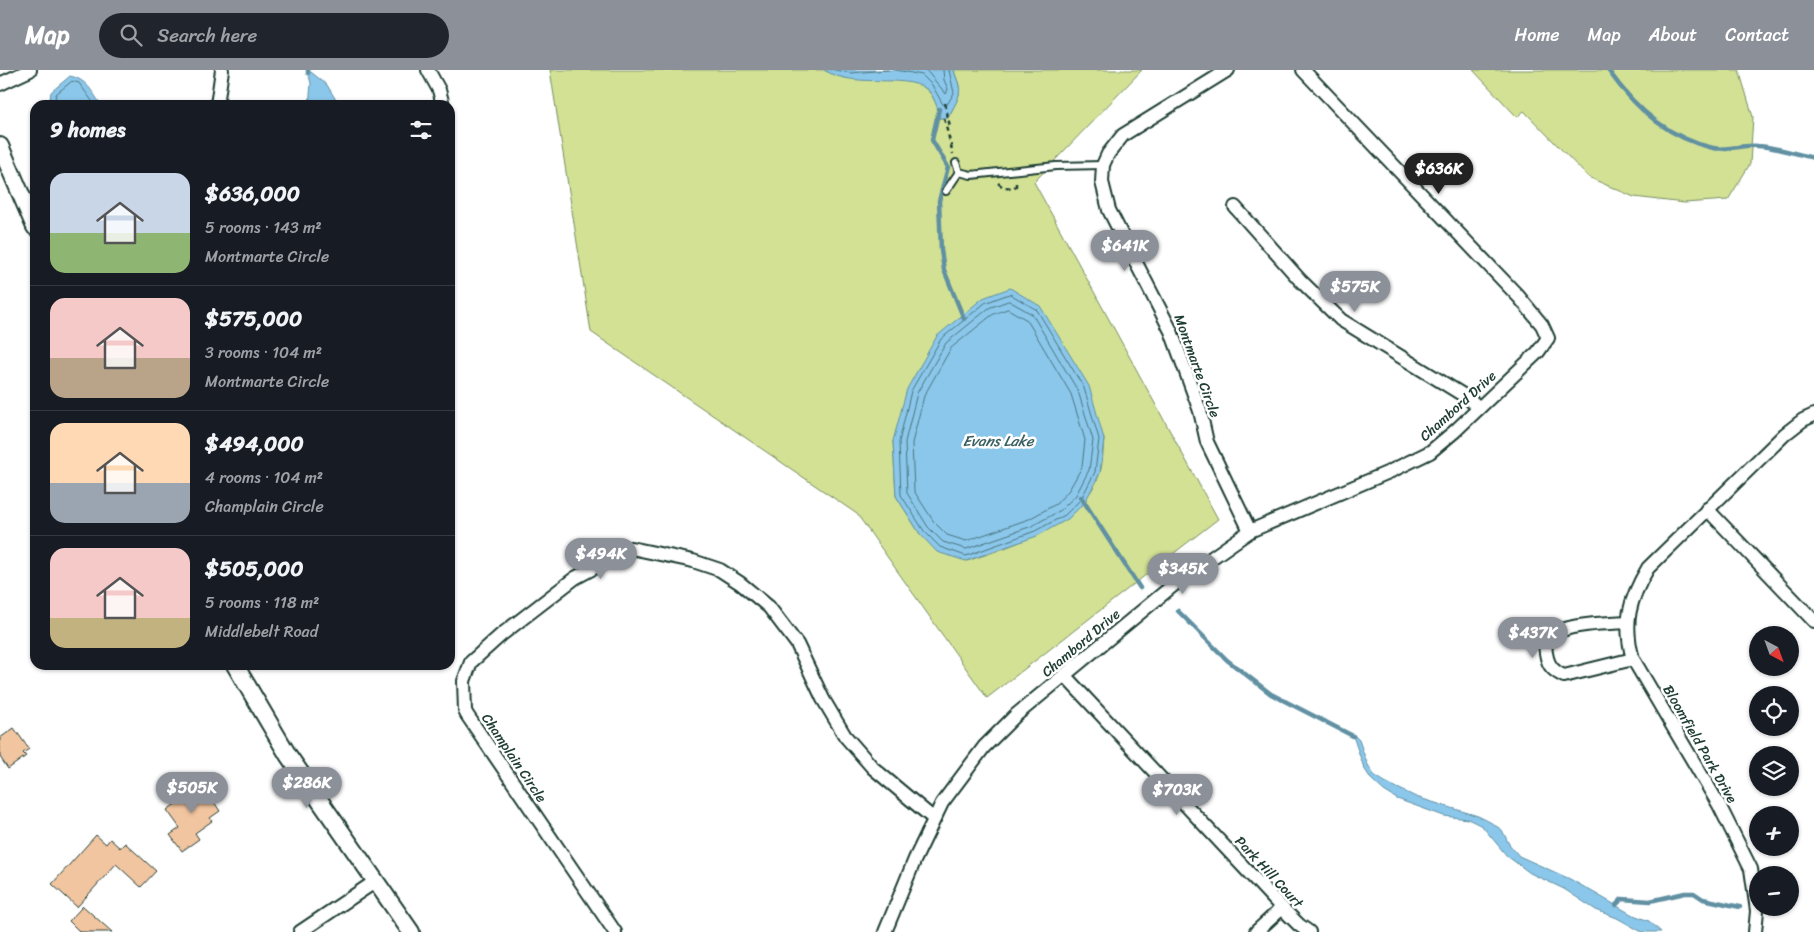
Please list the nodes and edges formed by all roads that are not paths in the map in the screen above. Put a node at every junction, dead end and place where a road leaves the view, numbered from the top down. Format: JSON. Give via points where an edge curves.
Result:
{"nodes":[{"id":1,"x":30,"y":70,"type":"edge"},
{"id":2,"x":222,"y":70,"type":"edge"},
{"id":3,"x":428,"y":70,"type":"edge"},
{"id":4,"x":1228,"y":70,"type":"edge"},
{"id":5,"x":1303,"y":70,"type":"edge"},
{"id":6,"x":0,"y":84,"type":"edge"},
{"id":7,"x":218,"y":100,"type":"edge"},
{"id":8,"x":442,"y":100,"type":"edge"},
{"id":9,"x":0,"y":146,"type":"edge"},
{"id":10,"x":956,"y":163,"type":"road end"},
{"id":11,"x":1103,"y":165,"type":"junction"},
{"id":12,"x":959,"y":172,"type":"junction"},
{"id":13,"x":946,"y":191,"type":"dead end"},
{"id":14,"x":1235,"y":207,"type":"dead end"},
{"id":15,"x":30,"y":215,"type":"edge"},
{"id":16,"x":1479,"y":408,"type":"junction"},
{"id":17,"x":1814,"y":415,"type":"edge"},
{"id":18,"x":1707,"y":509,"type":"junction"},
{"id":19,"x":1250,"y":530,"type":"junction"},
{"id":20,"x":1814,"y":621,"type":"edge"},
{"id":21,"x":1627,"y":622,"type":"junction"},
{"id":22,"x":1634,"y":659,"type":"junction"},
{"id":23,"x":238,"y":670,"type":"edge"},
{"id":24,"x":1065,"y":676,"type":"junction"},
{"id":25,"x":934,"y":819,"type":"junction"},
{"id":26,"x":376,"y":881,"type":"junction"},
{"id":27,"x":1282,"y":908,"type":"junction"},
{"id":28,"x":300,"y":932,"type":"edge"},
{"id":29,"x":411,"y":932,"type":"edge"},
{"id":30,"x":615,"y":932,"type":"edge"},
{"id":31,"x":885,"y":932,"type":"edge"},
{"id":32,"x":1256,"y":932,"type":"edge"},
{"id":33,"x":1309,"y":932,"type":"edge"},
{"id":34,"x":1755,"y":932,"type":"edge"}],
"edges":[{"from":1,"to":6,"type":"street"},
{"from":2,"to":7,"type":"street"},
{"from":3,"to":8,"type":"street"},
{"from":4,"to":11,"type":"street","via":[[1123,136]]},
{"from":5,"to":16,"type":"street","name":"Chambord Drive","via":[[1542,325],[1548,338],[1538,352]]},
{"from":9,"to":15,"type":"street"},
{"from":10,"to":12,"type":"lane"},
{"from":11,"to":12,"type":"lane","via":[[1056,166],[972,175]]},
{"from":11,"to":19,"type":"street","name":"Montmarte Circle","via":[[1102,182],[1108,210],[1171,331],[1200,411],[1207,442]]},
{"from":12,"to":13,"type":"lane"},
{"from":14,"to":16,"type":"street","via":[[1300,280],[1341,320],[1468,398]]},
{"from":16,"to":19,"type":"street","name":"Chambord Drive","via":[[1430,452]]},
{"from":17,"to":18,"type":"street","name":"Bloomfield Park Drive","via":[[1785,434]]},
{"from":18,"to":20,"type":"street"},
{"from":18,"to":21,"type":"street","name":"Bloomfield Park Drive","via":[[1648,568],[1635,589]]},
{"from":19,"to":24,"type":"street","name":"Chambord Drive","via":[[1176,583]]},
{"from":21,"to":22,"type":"street","name":"Bloomfield Park Drive"},
{"from":21,"to":22,"type":"street","via":[[1572,626],[1556,632],[1548,638],[1545,649],[1547,661],[1553,672],[1564,676]]},
{"from":22,"to":34,"type":"street","name":"Bloomfield Park Drive","via":[[1719,805],[1751,869],[1757,911]]},
{"from":23,"to":26,"type":"street","via":[[288,755]]},
{"from":24,"to":25,"type":"street","name":"Chambord Drive","via":[[1016,715],[984,747],[942,803]]},
{"from":24,"to":27,"type":"street","name":"Park Hill Court"},
{"from":25,"to":30,"type":"street","name":"Champlain Circle","via":[[873,768],[845,736],[797,644],[769,607],[720,570],[631,548],[576,578],[501,635],[471,662],[464,681],[467,715]]},
{"from":25,"to":31,"type":"street","name":"Chambord Drive"},
{"from":26,"to":28,"type":"street"},
{"from":26,"to":29,"type":"street"},
{"from":27,"to":32,"type":"street"},
{"from":27,"to":33,"type":"street","name":"Park Hill Court"}]}
